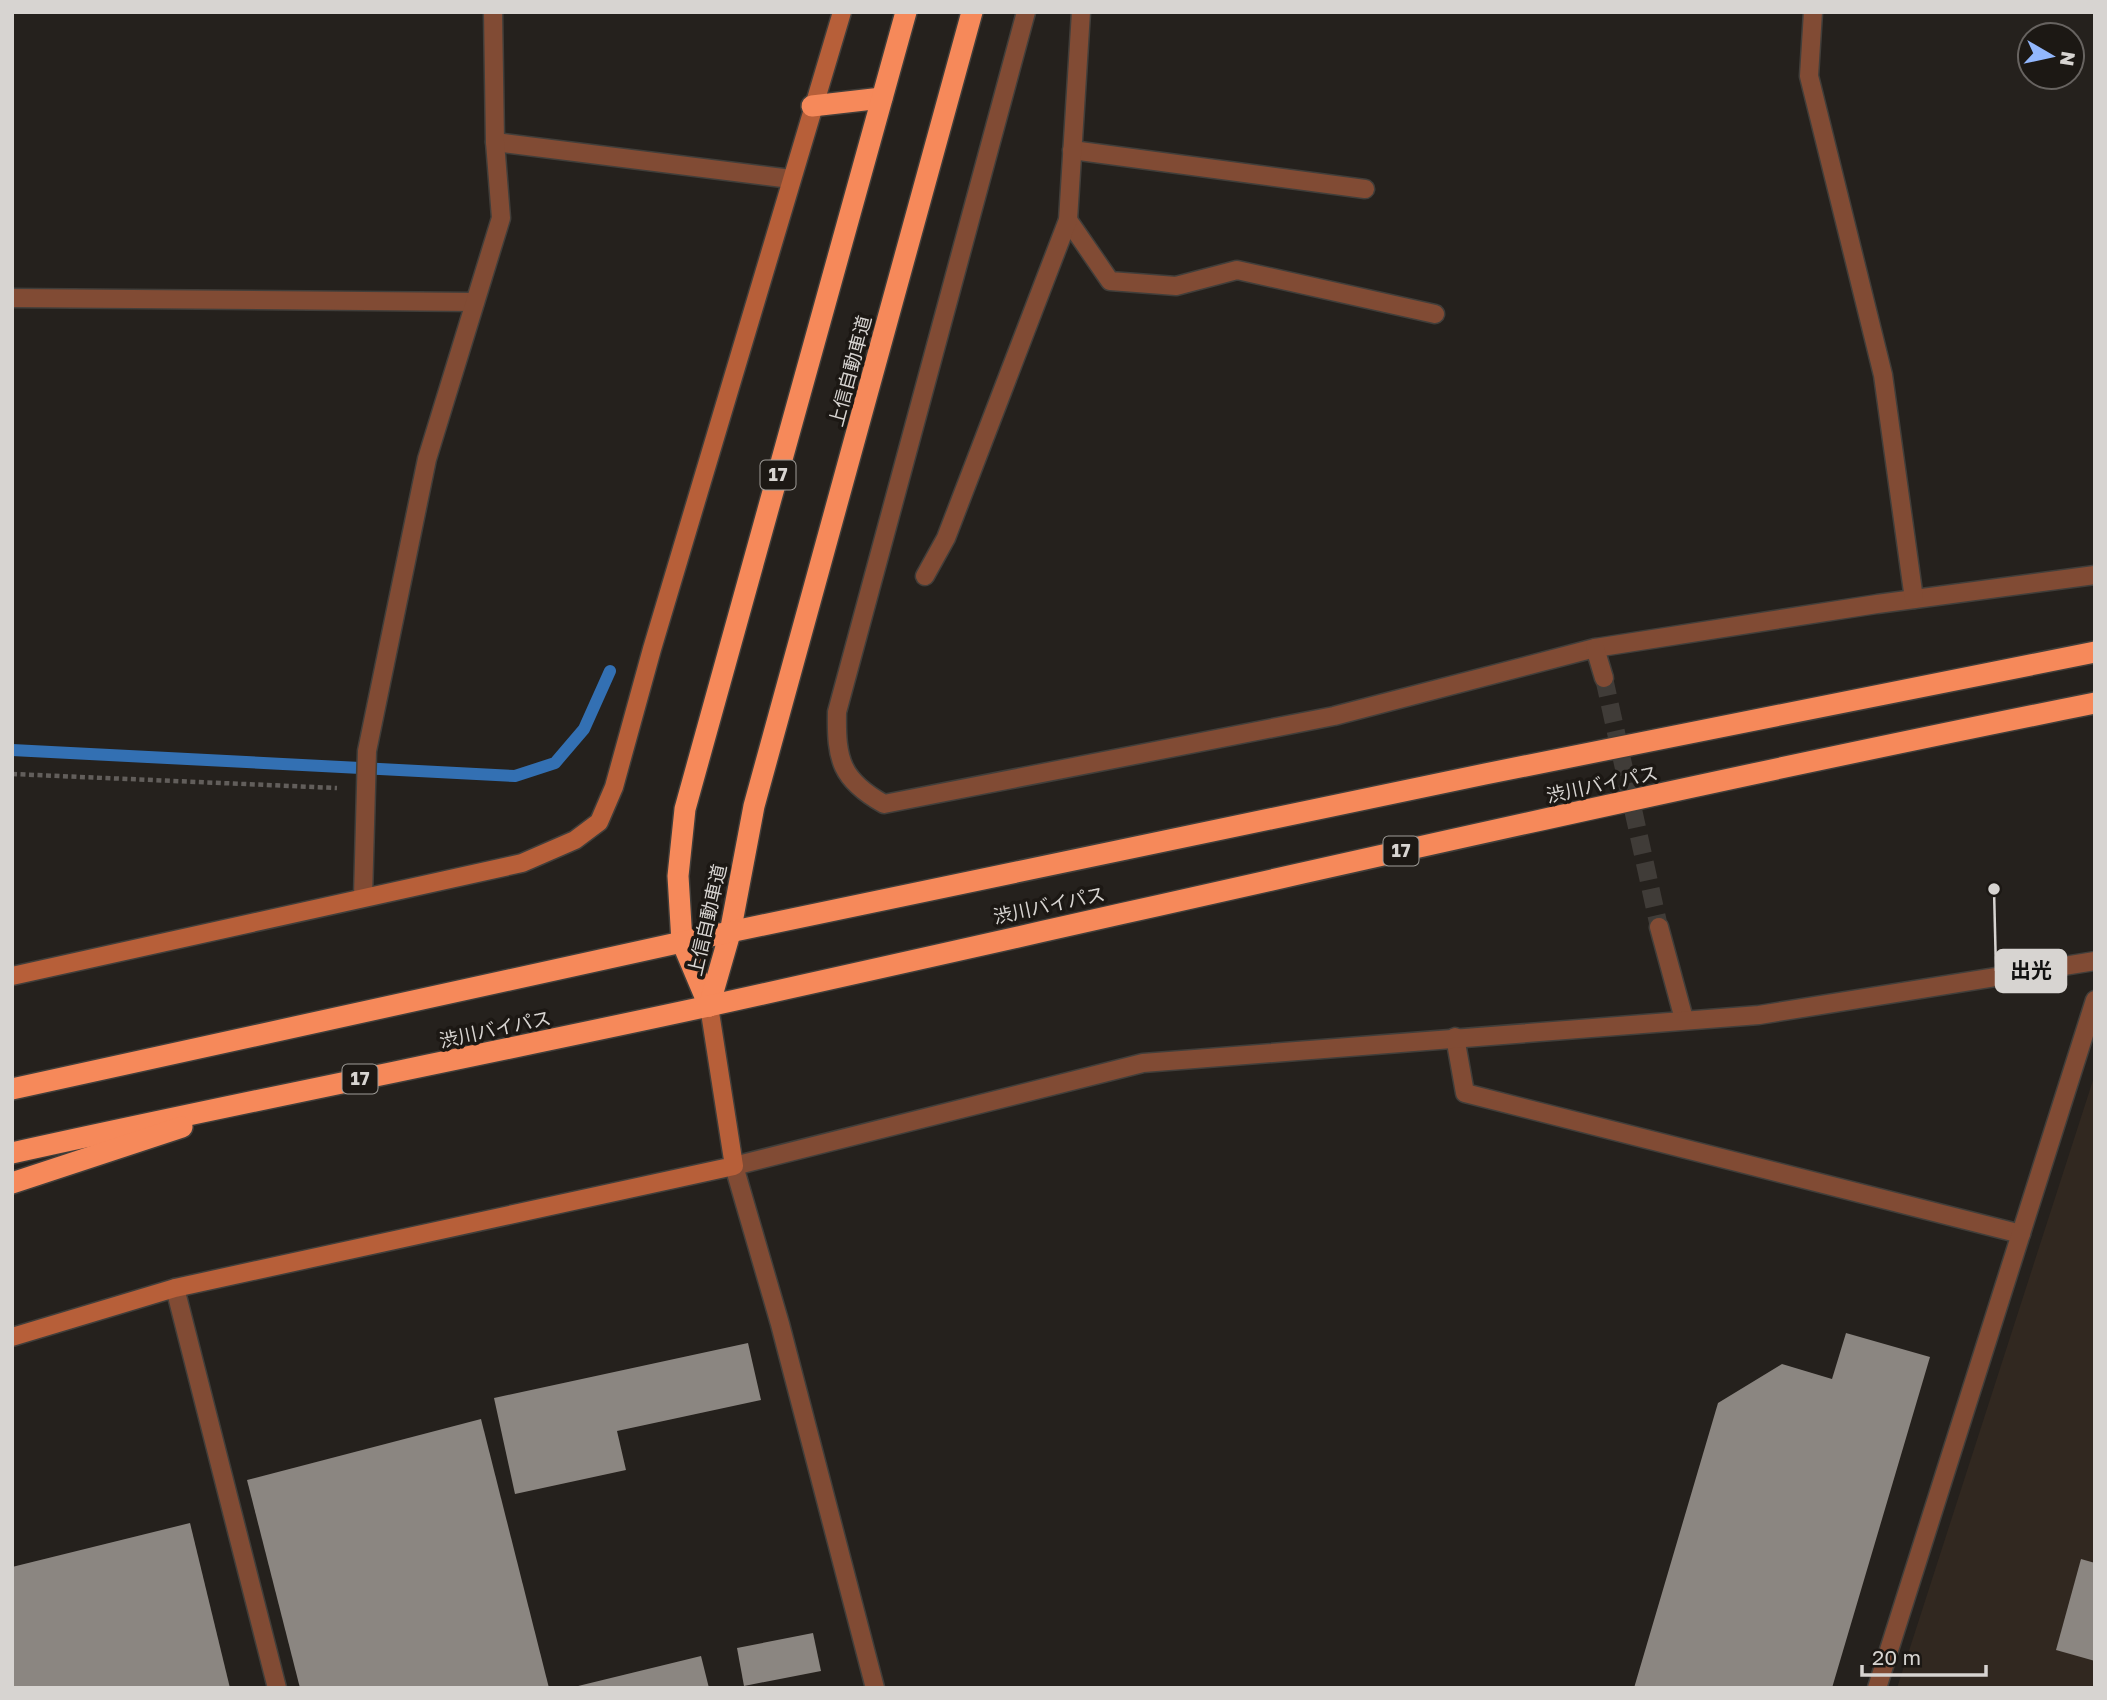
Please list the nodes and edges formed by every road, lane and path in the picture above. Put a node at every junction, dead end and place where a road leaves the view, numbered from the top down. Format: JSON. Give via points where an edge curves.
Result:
{"nodes":[{"id":1,"x":493,"y":12,"type":"edge"},
{"id":2,"x":842,"y":12,"type":"edge"},
{"id":3,"x":906,"y":12,"type":"edge"},
{"id":4,"x":972,"y":12,"type":"edge"},
{"id":5,"x":1026,"y":12,"type":"edge"},
{"id":6,"x":1081,"y":12,"type":"edge"},
{"id":7,"x":1813,"y":12,"type":"edge"},
{"id":8,"x":882,"y":98,"type":"junction"},
{"id":9,"x":813,"y":106,"type":"junction"},
{"id":10,"x":495,"y":142,"type":"junction"},
{"id":11,"x":1072,"y":150,"type":"junction"},
{"id":12,"x":790,"y":179,"type":"junction"},
{"id":13,"x":1365,"y":190,"type":"dead end"},
{"id":14,"x":1068,"y":220,"type":"junction"},
{"id":15,"x":12,"y":298,"type":"edge"},
{"id":16,"x":475,"y":302,"type":"junction"},
{"id":17,"x":1435,"y":314,"type":"dead end"},
{"id":18,"x":2095,"y":575,"type":"edge"},
{"id":19,"x":925,"y":576,"type":"dead end"},
{"id":20,"x":1914,"y":599,"type":"junction"},
{"id":21,"x":1595,"y":648,"type":"junction"},
{"id":22,"x":2095,"y":652,"type":"edge"},
{"id":23,"x":1604,"y":678,"type":"tunnel mouth"},
{"id":24,"x":2095,"y":703,"type":"edge"},
{"id":25,"x":12,"y":774,"type":"edge"},
{"id":26,"x":366,"y":790,"type":"junction"},
{"id":27,"x":363,"y":897,"type":"junction"},
{"id":28,"x":1659,"y":926,"type":"tunnel mouth"},
{"id":29,"x":730,"y":933,"type":"junction"},
{"id":30,"x":681,"y":942,"type":"junction"},
{"id":31,"x":2095,"y":961,"type":"edge"},
{"id":32,"x":12,"y":976,"type":"edge"},
{"id":33,"x":2095,"y":1000,"type":"edge"},
{"id":34,"x":709,"y":1006,"type":"junction"},
{"id":35,"x":1684,"y":1019,"type":"junction"},
{"id":36,"x":1455,"y":1037,"type":"junction"},
{"id":37,"x":12,"y":1089,"type":"edge"},
{"id":38,"x":290,"y":1091,"type":"junction"},
{"id":39,"x":12,"y":1153,"type":"edge"},
{"id":40,"x":734,"y":1166,"type":"junction"},
{"id":41,"x":12,"y":1183,"type":"edge"},
{"id":42,"x":2021,"y":1234,"type":"junction"},
{"id":43,"x":175,"y":1288,"type":"junction"},
{"id":44,"x":12,"y":1336,"type":"edge"},
{"id":45,"x":277,"y":1688,"type":"edge"},
{"id":46,"x":875,"y":1688,"type":"edge"},
{"id":47,"x":1877,"y":1688,"type":"edge"}],
"edges":[{"from":1,"to":10,"type":"street"},
{"from":2,"to":9,"type":"street"},
{"from":3,"to":8,"type":"highway","name":"上信自動車道","number":"17"},
{"from":4,"to":29,"type":"highway","name":"上信自動車道","via":[[754,806]]},
{"from":5,"to":21,"type":"street","via":[[837,712],[841,767],[860,791],[884,804],[1334,716]]},
{"from":6,"to":11,"type":"street"},
{"from":7,"to":20,"type":"street","via":[[1809,76],[1883,375]]},
{"from":8,"to":9,"type":"highway"},
{"from":8,"to":30,"type":"highway","name":"上信自動車道","number":"17","via":[[685,809],[678,876]]},
{"from":9,"to":12,"type":"street"},
{"from":10,"to":12,"type":"street"},
{"from":10,"to":16,"type":"street","via":[[501,218]]},
{"from":11,"to":13,"type":"street"},
{"from":11,"to":14,"type":"street"},
{"from":12,"to":27,"type":"street","via":[[614,788],[599,822],[575,840],[522,863]]},
{"from":14,"to":17,"type":"street","via":[[1110,281],[1176,286],[1237,270]]},
{"from":14,"to":19,"type":"street","via":[[946,538]]},
{"from":15,"to":16,"type":"street"},
{"from":16,"to":26,"type":"street","via":[[427,459],[367,751]]},
{"from":18,"to":20,"type":"street"},
{"from":20,"to":21,"type":"street"},
{"from":21,"to":23,"type":"street"},
{"from":22,"to":29,"type":"highway","name":"渋川バイパス","via":[[1485,774]]},
{"from":24,"to":34,"type":"highway","name":"渋川バイパス","number":"17","via":[[1694,787]]},
{"from":25,"to":26,"type":"path"},
{"from":26,"to":27,"type":"street"},
{"from":27,"to":32,"type":"street"},
{"from":28,"to":35,"type":"street"},
{"from":29,"to":30,"type":"highway","name":"渋川バイパス"},
{"from":29,"to":34,"type":"highway","name":"上信自動車道"},
{"from":30,"to":34,"type":"highway","name":"上信自動車道","number":"17"},
{"from":30,"to":37,"type":"highway","name":"渋川バイパス"},
{"from":31,"to":35,"type":"street","via":[[1759,1015]]},
{"from":33,"to":42,"type":"street"},
{"from":34,"to":38,"type":"highway","name":"渋川バイパス","number":"17"},
{"from":34,"to":40,"type":"street"},
{"from":35,"to":36,"type":"street"},
{"from":36,"to":40,"type":"street","via":[[1143,1063]]},
{"from":36,"to":42,"type":"street","via":[[1465,1093]]},
{"from":38,"to":39,"type":"highway","name":"渋川バイパス","number":"17"},
{"from":38,"to":41,"type":"highway"},
{"from":40,"to":43,"type":"street"},
{"from":40,"to":46,"type":"street"},
{"from":42,"to":47,"type":"street"},
{"from":43,"to":44,"type":"street"},
{"from":43,"to":45,"type":"street"}]}
